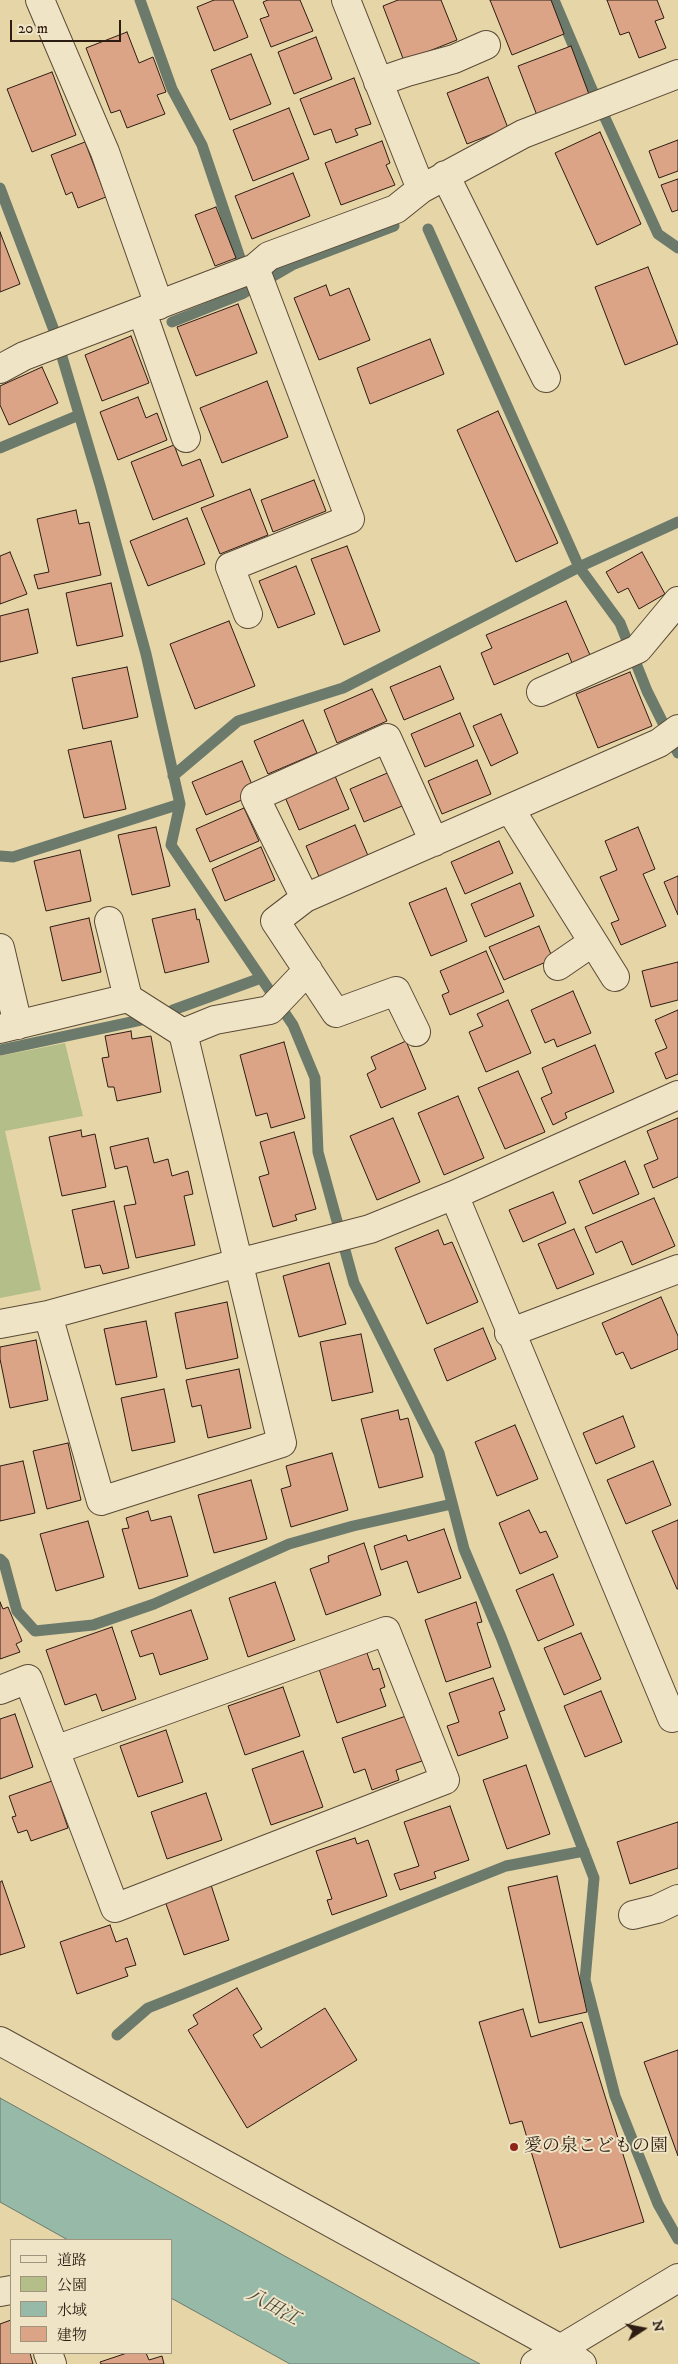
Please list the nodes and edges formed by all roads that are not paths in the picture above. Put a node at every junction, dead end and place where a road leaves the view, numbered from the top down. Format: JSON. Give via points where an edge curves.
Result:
{"nodes":[{"id":1,"x":40,"y":0,"type":"edge"},
{"id":2,"x":353,"y":2,"type":"edge"},
{"id":3,"x":486,"y":45,"type":"dead end"},
{"id":4,"x":678,"y":74,"type":"edge"},
{"id":5,"x":378,"y":82,"type":"junction"},
{"id":6,"x":445,"y":175,"type":"junction"},
{"id":7,"x":421,"y":189,"type":"junction"},
{"id":8,"x":255,"y":268,"type":"junction"},
{"id":9,"x":150,"y":308,"type":"junction"},
{"id":10,"x":0,"y":369,"type":"edge"},
{"id":11,"x":546,"y":378,"type":"dead end"},
{"id":12,"x":186,"y":438,"type":"dead end"},
{"id":13,"x":678,"y":601,"type":"edge"},
{"id":14,"x":248,"y":614,"type":"dead end"},
{"id":15,"x":541,"y":692,"type":"dead end"},
{"id":16,"x":671,"y":734,"type":"edge"},
{"id":17,"x":510,"y":808,"type":"junction"},
{"id":18,"x":434,"y":842,"type":"junction"},
{"id":19,"x":305,"y":898,"type":"junction"},
{"id":20,"x":109,"y":921,"type":"dead end"},
{"id":21,"x":593,"y":942,"type":"junction"},
{"id":22,"x":0,"y":948,"type":"edge"},
{"id":23,"x":558,"y":966,"type":"dead end"},
{"id":24,"x":308,"y":970,"type":"junction"},
{"id":25,"x":615,"y":977,"type":"dead end"},
{"id":26,"x":128,"y":998,"type":"junction"},
{"id":27,"x":9,"y":1027,"type":"edge"},
{"id":28,"x":416,"y":1032,"type":"dead end"},
{"id":29,"x":183,"y":1033,"type":"junction"},
{"id":30,"x":678,"y":1094,"type":"edge"},
{"id":31,"x":454,"y":1195,"type":"junction"},
{"id":32,"x":238,"y":1263,"type":"junction"},
{"id":33,"x":678,"y":1268,"type":"edge"},
{"id":34,"x":48,"y":1316,"type":"junction"},
{"id":35,"x":0,"y":1324,"type":"edge"},
{"id":36,"x":510,"y":1333,"type":"junction"},
{"id":37,"x":0,"y":1690,"type":"edge"},
{"id":38,"x":678,"y":1715,"type":"edge"},
{"id":39,"x":55,"y":1750,"type":"junction"},
{"id":40,"x":678,"y":1899,"type":"edge"},
{"id":41,"x":633,"y":1915,"type":"dead end"},
{"id":42,"x":0,"y":2041,"type":"edge"},
{"id":43,"x":678,"y":2278,"type":"edge"},
{"id":44,"x":559,"y":2348,"type":"junction"},
{"id":45,"x":535,"y":2364,"type":"edge"},
{"id":46,"x":582,"y":2364,"type":"edge"}],
"edges":[{"from":1,"to":9,"type":"street","via":[[105,152]]},
{"from":2,"to":5,"type":"street"},
{"from":3,"to":5,"type":"street","via":[[454,59]]},
{"from":4,"to":6,"type":"street","via":[[523,134]]},
{"from":5,"to":7,"type":"street"},
{"from":6,"to":7,"type":"street"},
{"from":6,"to":11,"type":"street"},
{"from":7,"to":8,"type":"street","via":[[396,209],[269,256]]},
{"from":8,"to":9,"type":"street"},
{"from":8,"to":14,"type":"street","via":[[350,518],[230,567]]},
{"from":9,"to":10,"type":"street","via":[[24,356]]},
{"from":9,"to":12,"type":"street"},
{"from":13,"to":15,"type":"street","via":[[631,652]]},
{"from":16,"to":17,"type":"street"},
{"from":17,"to":18,"type":"street"},
{"from":17,"to":21,"type":"street"},
{"from":18,"to":19,"type":"street"},
{"from":18,"to":19,"type":"street","via":[[387,738],[256,796]]},
{"from":19,"to":24,"type":"street","via":[[275,921]]},
{"from":20,"to":26,"type":"street"},
{"from":21,"to":23,"type":"street"},
{"from":21,"to":25,"type":"street"},
{"from":22,"to":27,"type":"street"},
{"from":24,"to":28,"type":"street","via":[[336,1012],[396,991]]},
{"from":24,"to":29,"type":"street","via":[[277,1002],[214,1020]]},
{"from":26,"to":27,"type":"street"},
{"from":26,"to":29,"type":"street"},
{"from":29,"to":32,"type":"street"},
{"from":30,"to":31,"type":"street"},
{"from":31,"to":32,"type":"street","via":[[370,1230]]},
{"from":31,"to":36,"type":"street"},
{"from":32,"to":34,"type":"street"},
{"from":32,"to":34,"type":"street","via":[[282,1443],[101,1501]]},
{"from":33,"to":36,"type":"street"},
{"from":34,"to":35,"type":"street"},
{"from":36,"to":38,"type":"street","via":[[672,1718]]},
{"from":37,"to":39,"type":"street","via":[[28,1679]]},
{"from":39,"to":39,"type":"street","via":[[115,1908],[445,1780],[386,1631]]},
{"from":40,"to":41,"type":"street"},
{"from":42,"to":44,"type":"street"},
{"from":43,"to":44,"type":"street"},
{"from":44,"to":45,"type":"street"},
{"from":44,"to":46,"type":"street"}]}
